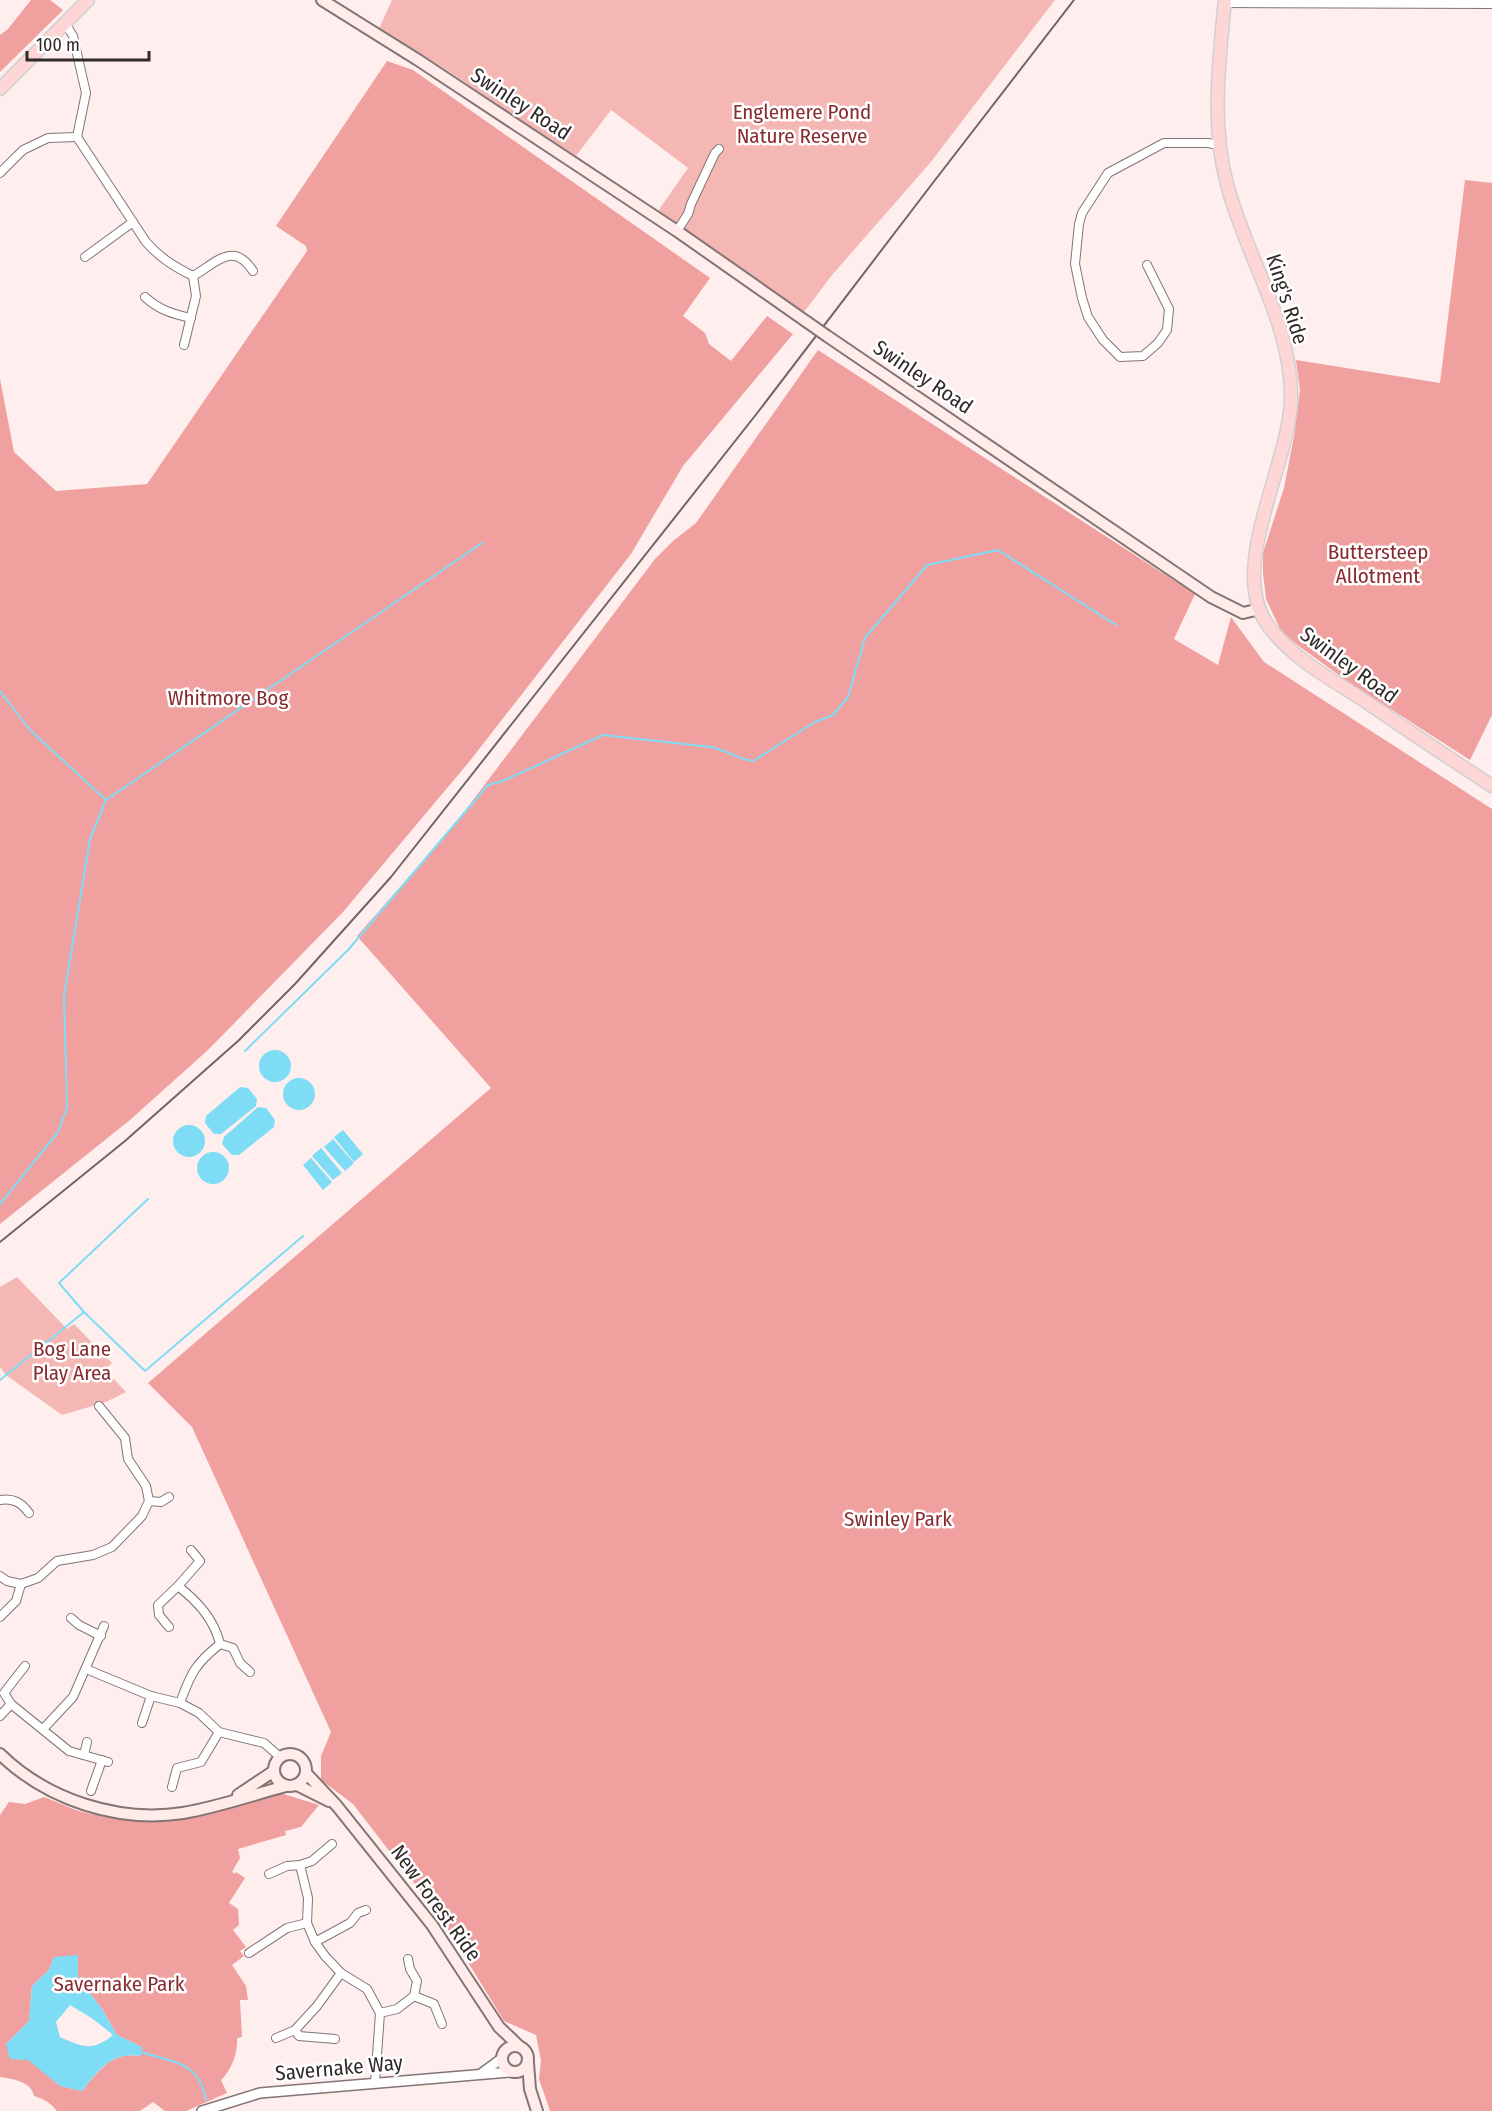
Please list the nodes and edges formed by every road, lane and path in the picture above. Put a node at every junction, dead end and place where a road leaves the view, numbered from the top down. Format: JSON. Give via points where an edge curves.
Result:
{"nodes":[{"id":1,"x":88,"y":0,"type":"edge"},
{"id":2,"x":322,"y":0,"type":"edge"},
{"id":3,"x":1224,"y":1,"type":"edge"},
{"id":4,"x":1492,"y":3,"type":"edge"},
{"id":5,"x":65,"y":22,"type":"junction"},
{"id":6,"x":0,"y":89,"type":"edge"},
{"id":7,"x":78,"y":137,"type":"junction"},
{"id":8,"x":1220,"y":145,"type":"junction"},
{"id":9,"x":719,"y":149,"type":"dead end"},
{"id":10,"x":0,"y":173,"type":"edge"},
{"id":11,"x":134,"y":222,"type":"junction"},
{"id":12,"x":677,"y":231,"type":"junction"},
{"id":13,"x":85,"y":256,"type":"dead end"},
{"id":14,"x":1147,"y":265,"type":"dead end"},
{"id":15,"x":253,"y":271,"type":"dead end"},
{"id":16,"x":193,"y":276,"type":"junction"},
{"id":17,"x":145,"y":297,"type":"dead end"},
{"id":18,"x":191,"y":318,"type":"junction"},
{"id":19,"x":184,"y":345,"type":"dead end"},
{"id":20,"x":1260,"y":609,"type":"junction"},
{"id":21,"x":1492,"y":786,"type":"edge"},
{"id":22,"x":99,"y":1406,"type":"dead end"},
{"id":23,"x":169,"y":1497,"type":"dead end"},
{"id":24,"x":0,"y":1500,"type":"edge"},
{"id":25,"x":149,"y":1502,"type":"junction"},
{"id":26,"x":29,"y":1513,"type":"dead end"},
{"id":27,"x":191,"y":1550,"type":"dead end"},
{"id":28,"x":0,"y":1576,"type":"edge"},
{"id":29,"x":21,"y":1584,"type":"junction"},
{"id":30,"x":178,"y":1586,"type":"junction"},
{"id":31,"x":0,"y":1617,"type":"edge"},
{"id":32,"x":71,"y":1618,"type":"dead end"},
{"id":33,"x":104,"y":1626,"type":"dead end"},
{"id":34,"x":169,"y":1627,"type":"dead end"},
{"id":35,"x":101,"y":1636,"type":"junction"},
{"id":36,"x":220,"y":1644,"type":"junction"},
{"id":37,"x":25,"y":1666,"type":"dead end"},
{"id":38,"x":86,"y":1669,"type":"junction"},
{"id":39,"x":250,"y":1672,"type":"dead end"},
{"id":40,"x":151,"y":1696,"type":"junction"},
{"id":41,"x":180,"y":1703,"type":"junction"},
{"id":42,"x":11,"y":1704,"type":"junction"},
{"id":43,"x":0,"y":1716,"type":"edge"},
{"id":44,"x":142,"y":1723,"type":"dead end"},
{"id":45,"x":43,"y":1729,"type":"junction"},
{"id":46,"x":219,"y":1732,"type":"junction"},
{"id":47,"x":87,"y":1743,"type":"dead end"},
{"id":48,"x":0,"y":1754,"type":"edge"},
{"id":49,"x":84,"y":1755,"type":"junction"},
{"id":50,"x":280,"y":1757,"type":"junction"},
{"id":51,"x":274,"y":1771,"type":"junction"},
{"id":52,"x":306,"y":1773,"type":"junction"},
{"id":53,"x":292,"y":1786,"type":"junction"},
{"id":54,"x":172,"y":1787,"type":"dead end"},
{"id":55,"x":91,"y":1791,"type":"dead end"},
{"id":56,"x":228,"y":1801,"type":"junction"},
{"id":57,"x":337,"y":1806,"type":"junction"},
{"id":58,"x":332,"y":1844,"type":"dead end"},
{"id":59,"x":300,"y":1865,"type":"junction"},
{"id":60,"x":269,"y":1874,"type":"dead end"},
{"id":61,"x":366,"y":1910,"type":"dead end"},
{"id":62,"x":307,"y":1923,"type":"junction"},
{"id":63,"x":315,"y":1942,"type":"junction"},
{"id":64,"x":249,"y":1953,"type":"dead end"},
{"id":65,"x":408,"y":1959,"type":"dead end"},
{"id":66,"x":341,"y":1973,"type":"junction"},
{"id":67,"x":414,"y":1996,"type":"junction"},
{"id":68,"x":380,"y":2013,"type":"junction"},
{"id":69,"x":442,"y":2024,"type":"dead end"},
{"id":70,"x":499,"y":2027,"type":"junction"},
{"id":71,"x":295,"y":2030,"type":"junction"},
{"id":72,"x":276,"y":2038,"type":"dead end"},
{"id":73,"x":335,"y":2039,"type":"dead end"},
{"id":74,"x":519,"y":2046,"type":"junction"},
{"id":75,"x":502,"y":2058,"type":"junction"},
{"id":76,"x":528,"y":2063,"type":"junction"},
{"id":77,"x":511,"y":2072,"type":"junction"},
{"id":78,"x":482,"y":2073,"type":"junction"},
{"id":79,"x":375,"y":2083,"type":"junction"},
{"id":80,"x":530,"y":2090,"type":"junction"},
{"id":81,"x":202,"y":2111,"type":"edge"},
{"id":82,"x":537,"y":2111,"type":"edge"}],
"edges":[{"from":1,"to":5,"type":"main road"},
{"from":2,"to":12,"type":"main road","name":"Swinley Road"},
{"from":3,"to":4,"type":"street"},
{"from":3,"to":8,"type":"main road","name":"King's Ride"},
{"from":5,"to":6,"type":"main road"},
{"from":5,"to":7,"type":"street","via":[[74,36],[86,93]]},
{"from":7,"to":10,"type":"street","via":[[48,138],[23,150]]},
{"from":7,"to":11,"type":"street"},
{"from":8,"to":14,"type":"street","via":[[1164,143],[1108,174],[1082,213],[1075,264],[1082,298],[1103,340],[1120,357],[1143,356],[1167,330],[1169,309]]},
{"from":8,"to":20,"type":"main road","name":"King's Ride","via":[[1227,187],[1273,309],[1289,373],[1288,429],[1256,552],[1254,574]]},
{"from":9,"to":12,"type":"street"},
{"from":11,"to":13,"type":"street"},
{"from":11,"to":16,"type":"street","via":[[155,253]]},
{"from":12,"to":20,"type":"main road","name":"Swinley Road","bridge":true,"via":[[1211,597],[1243,613]]},
{"from":15,"to":16,"type":"street","via":[[247,262],[227,255]]},
{"from":16,"to":18,"type":"street","via":[[196,296]]},
{"from":17,"to":18,"type":"street","via":[[167,312]]},
{"from":18,"to":19,"type":"street"},
{"from":20,"to":21,"type":"main road","name":"Swinley Road","via":[[1267,624],[1298,655]]},
{"from":22,"to":25,"type":"street","via":[[125,1438],[128,1459],[146,1486]]},
{"from":23,"to":25,"type":"street"},
{"from":24,"to":26,"type":"street","via":[[10,1498]]},
{"from":25,"to":29,"type":"street","via":[[112,1547],[93,1555],[57,1561],[38,1578]]},
{"from":27,"to":30,"type":"street","via":[[200,1561]]},
{"from":28,"to":29,"type":"street"},
{"from":29,"to":31,"type":"street","via":[[16,1601]]},
{"from":30,"to":34,"type":"street","via":[[158,1605],[159,1615]]},
{"from":30,"to":36,"type":"street","via":[[199,1604]]},
{"from":32,"to":35,"type":"street"},
{"from":33,"to":35,"type":"street"},
{"from":35,"to":38,"type":"street"},
{"from":36,"to":39,"type":"street","via":[[233,1648]]},
{"from":36,"to":41,"type":"street","via":[[191,1673]]},
{"from":37,"to":42,"type":"street","via":[[4,1693]]},
{"from":38,"to":40,"type":"street"},
{"from":38,"to":45,"type":"street","via":[[73,1697]]},
{"from":40,"to":41,"type":"street"},
{"from":40,"to":44,"type":"street"},
{"from":41,"to":46,"type":"street","via":[[199,1713]]},
{"from":42,"to":43,"type":"street"},
{"from":42,"to":45,"type":"street"},
{"from":45,"to":49,"type":"street","via":[[69,1751]]},
{"from":46,"to":50,"type":"street","via":[[264,1743]]},
{"from":46,"to":54,"type":"street","via":[[201,1762],[177,1768]]},
{"from":47,"to":49,"type":"street"},
{"from":48,"to":56,"type":"main road","via":[[46,1788],[113,1812],[183,1813]]},
{"from":49,"to":55,"type":"street","via":[[105,1761]]},
{"from":50,"to":51,"type":"main road"},
{"from":50,"to":52,"type":"main road","name":"New Forest Ride","via":[[297,1755],[304,1762]]},
{"from":51,"to":53,"type":"main road","name":"New Forest Ride","via":[[277,1781]]},
{"from":51,"to":56,"type":"main road"},
{"from":52,"to":53,"type":"main road","via":[[304,1779]]},
{"from":52,"to":57,"type":"main road","name":"New Forest Ride"},
{"from":53,"to":56,"type":"main road"},
{"from":53,"to":57,"type":"main road","name":"New Forest Ride"},
{"from":57,"to":70,"type":"main road","name":"New Forest Ride","via":[[432,1925]]},
{"from":58,"to":59,"type":"street","via":[[312,1861]]},
{"from":59,"to":60,"type":"street"},
{"from":59,"to":62,"type":"street","via":[[308,1898]]},
{"from":61,"to":63,"type":"street"},
{"from":62,"to":63,"type":"street"},
{"from":62,"to":64,"type":"street","via":[[287,1928]]},
{"from":63,"to":66,"type":"street"},
{"from":65,"to":67,"type":"street","via":[[417,1981]]},
{"from":66,"to":68,"type":"street","via":[[367,1989]]},
{"from":66,"to":71,"type":"street"},
{"from":67,"to":68,"type":"street","via":[[397,2009]]},
{"from":67,"to":69,"type":"street","via":[[434,2004]]},
{"from":68,"to":79,"type":"street"},
{"from":70,"to":74,"type":"main road","name":"New Forest Ride"},
{"from":70,"to":75,"type":"main road","name":"New Forest Ride"},
{"from":71,"to":72,"type":"street"},
{"from":71,"to":73,"type":"street","via":[[299,2036]]},
{"from":74,"to":75,"type":"main road","via":[[510,2046]]},
{"from":74,"to":76,"type":"main road","name":"New Forest Ride","via":[[526,2051]]},
{"from":75,"to":77,"type":"main road","name":"New Forest Ride","via":[[504,2067]]},
{"from":75,"to":78,"type":"street"},
{"from":76,"to":77,"type":"main road","via":[[523,2070]]},
{"from":76,"to":80,"type":"main road","name":"New Forest Ride"},
{"from":77,"to":78,"type":"street","name":"Savernake Way"},
{"from":77,"to":80,"type":"main road","name":"New Forest Ride"},
{"from":78,"to":79,"type":"street","name":"Savernake Way"},
{"from":79,"to":81,"type":"street","name":"Savernake Way","via":[[260,2093]]},
{"from":80,"to":82,"type":"main road","name":"New Forest Ride"}]}
